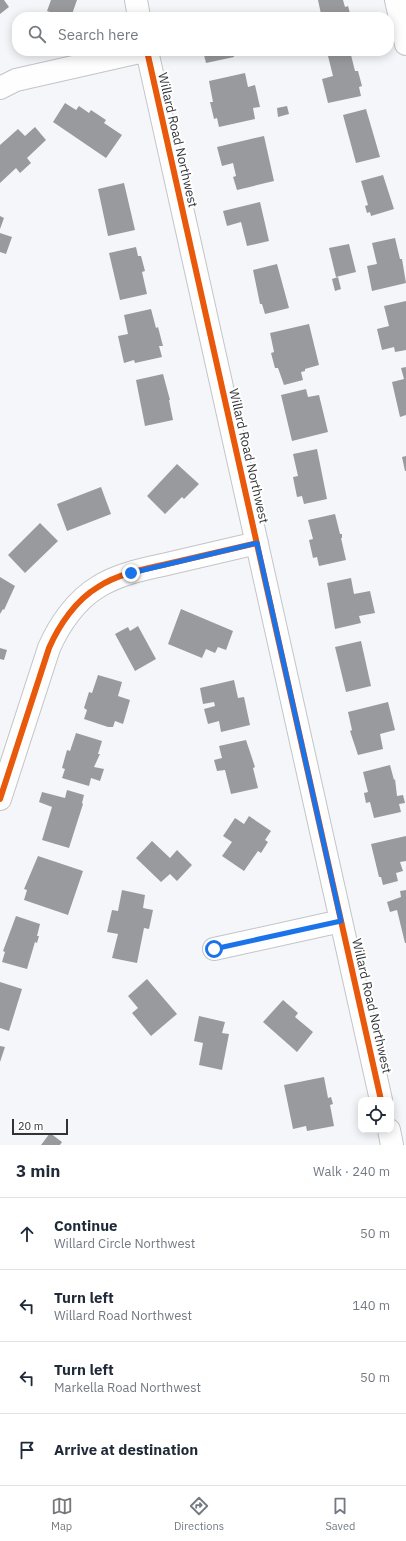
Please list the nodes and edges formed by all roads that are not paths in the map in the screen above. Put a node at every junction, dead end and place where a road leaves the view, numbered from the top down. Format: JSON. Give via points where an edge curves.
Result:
{"nodes":[{"id":1,"x":136,"y":0,"type":"edge"},
{"id":2,"x":396,"y":0,"type":"edge"},
{"id":3,"x":138,"y":12,"type":"edge"},
{"id":4,"x":406,"y":44,"type":"edge"},
{"id":5,"x":124,"y":56,"type":"edge"},
{"id":6,"x":147,"y":56,"type":"edge"},
{"id":7,"x":0,"y":88,"type":"edge"},
{"id":8,"x":257,"y":543,"type":"junction"},
{"id":9,"x":0,"y":799,"type":"edge"},
{"id":10,"x":341,"y":921,"type":"junction"},
{"id":11,"x":214,"y":949,"type":"dead end"},
{"id":12,"x":380,"y":1097,"type":"edge"},
{"id":13,"x":389,"y":1133,"type":"edge"},
{"id":14,"x":392,"y":1145,"type":"edge"}],
"edges":[{"from":1,"to":3,"type":"street"},
{"from":2,"to":4,"type":"street"},
{"from":5,"to":7,"type":"street","via":[[16,80]]},
{"from":6,"to":8,"type":"street","name":"Willard Road Northwest"},
{"from":8,"to":9,"type":"street","via":[[131,573],[98,586],[83,599],[68,615],[49,648]]},
{"from":8,"to":10,"type":"street","name":"Willard Road Northwest"},
{"from":10,"to":11,"type":"street"},
{"from":10,"to":12,"type":"street","name":"Willard Road Northwest"},
{"from":13,"to":14,"type":"street"}]}
